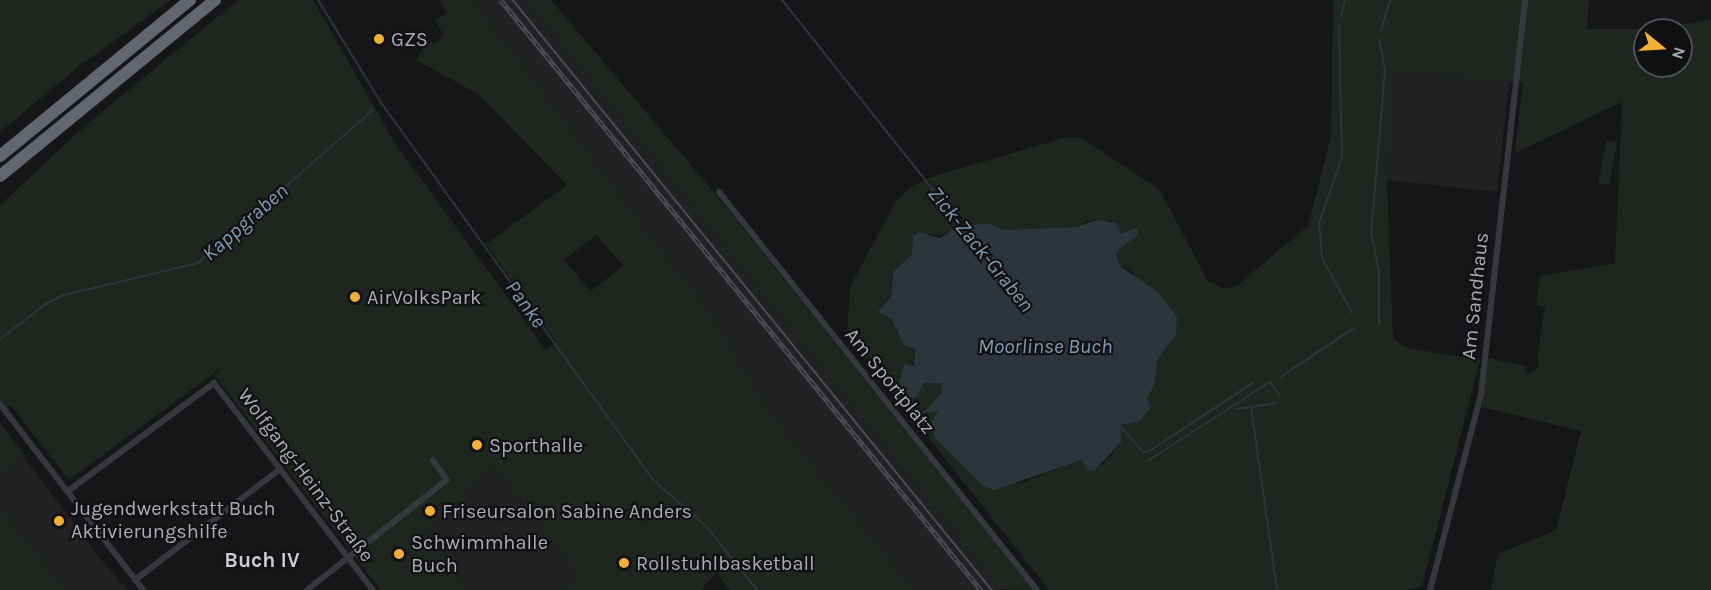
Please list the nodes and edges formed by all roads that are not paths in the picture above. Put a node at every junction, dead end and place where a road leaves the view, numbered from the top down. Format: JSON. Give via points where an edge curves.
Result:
{"nodes":[{"id":1,"x":190,"y":0,"type":"edge"},
{"id":2,"x":215,"y":0,"type":"edge"},
{"id":3,"x":1525,"y":0,"type":"edge"},
{"id":4,"x":0,"y":156,"type":"edge"},
{"id":5,"x":0,"y":176,"type":"edge"},
{"id":6,"x":719,"y":192,"type":"dead end"},
{"id":7,"x":0,"y":404,"type":"edge"},
{"id":8,"x":433,"y":461,"type":"dead end"},
{"id":9,"x":280,"y":469,"type":"junction"},
{"id":10,"x":68,"y":491,"type":"junction"},
{"id":11,"x":347,"y":557,"type":"junction"},
{"id":12,"x":135,"y":580,"type":"junction"},
{"id":13,"x":143,"y":590,"type":"edge"},
{"id":14,"x":307,"y":590,"type":"edge"},
{"id":15,"x":373,"y":590,"type":"edge"},
{"id":16,"x":1037,"y":590,"type":"edge"},
{"id":17,"x":1430,"y":590,"type":"edge"}],
"edges":[{"from":1,"to":4,"type":"highway"},
{"from":2,"to":5,"type":"highway"},
{"from":3,"to":17,"type":"street","name":"Am Sandhaus","via":[[1481,394]]},
{"from":6,"to":16,"type":"street","name":"Am Sportplatz"},
{"from":7,"to":10,"type":"street"},
{"from":8,"to":11,"type":"street","via":[[447,480]]},
{"from":9,"to":10,"type":"street","name":"Wolfgang-Heinz-Straße","via":[[218,387],[210,382]]},
{"from":9,"to":11,"type":"street","name":"Wolfgang-Heinz-Straße"},
{"from":9,"to":12,"type":"street"},
{"from":10,"to":12,"type":"street"},
{"from":11,"to":14,"type":"street"},
{"from":11,"to":15,"type":"street","name":"Wolfgang-Heinz-Straße"},
{"from":12,"to":13,"type":"street"}]}
